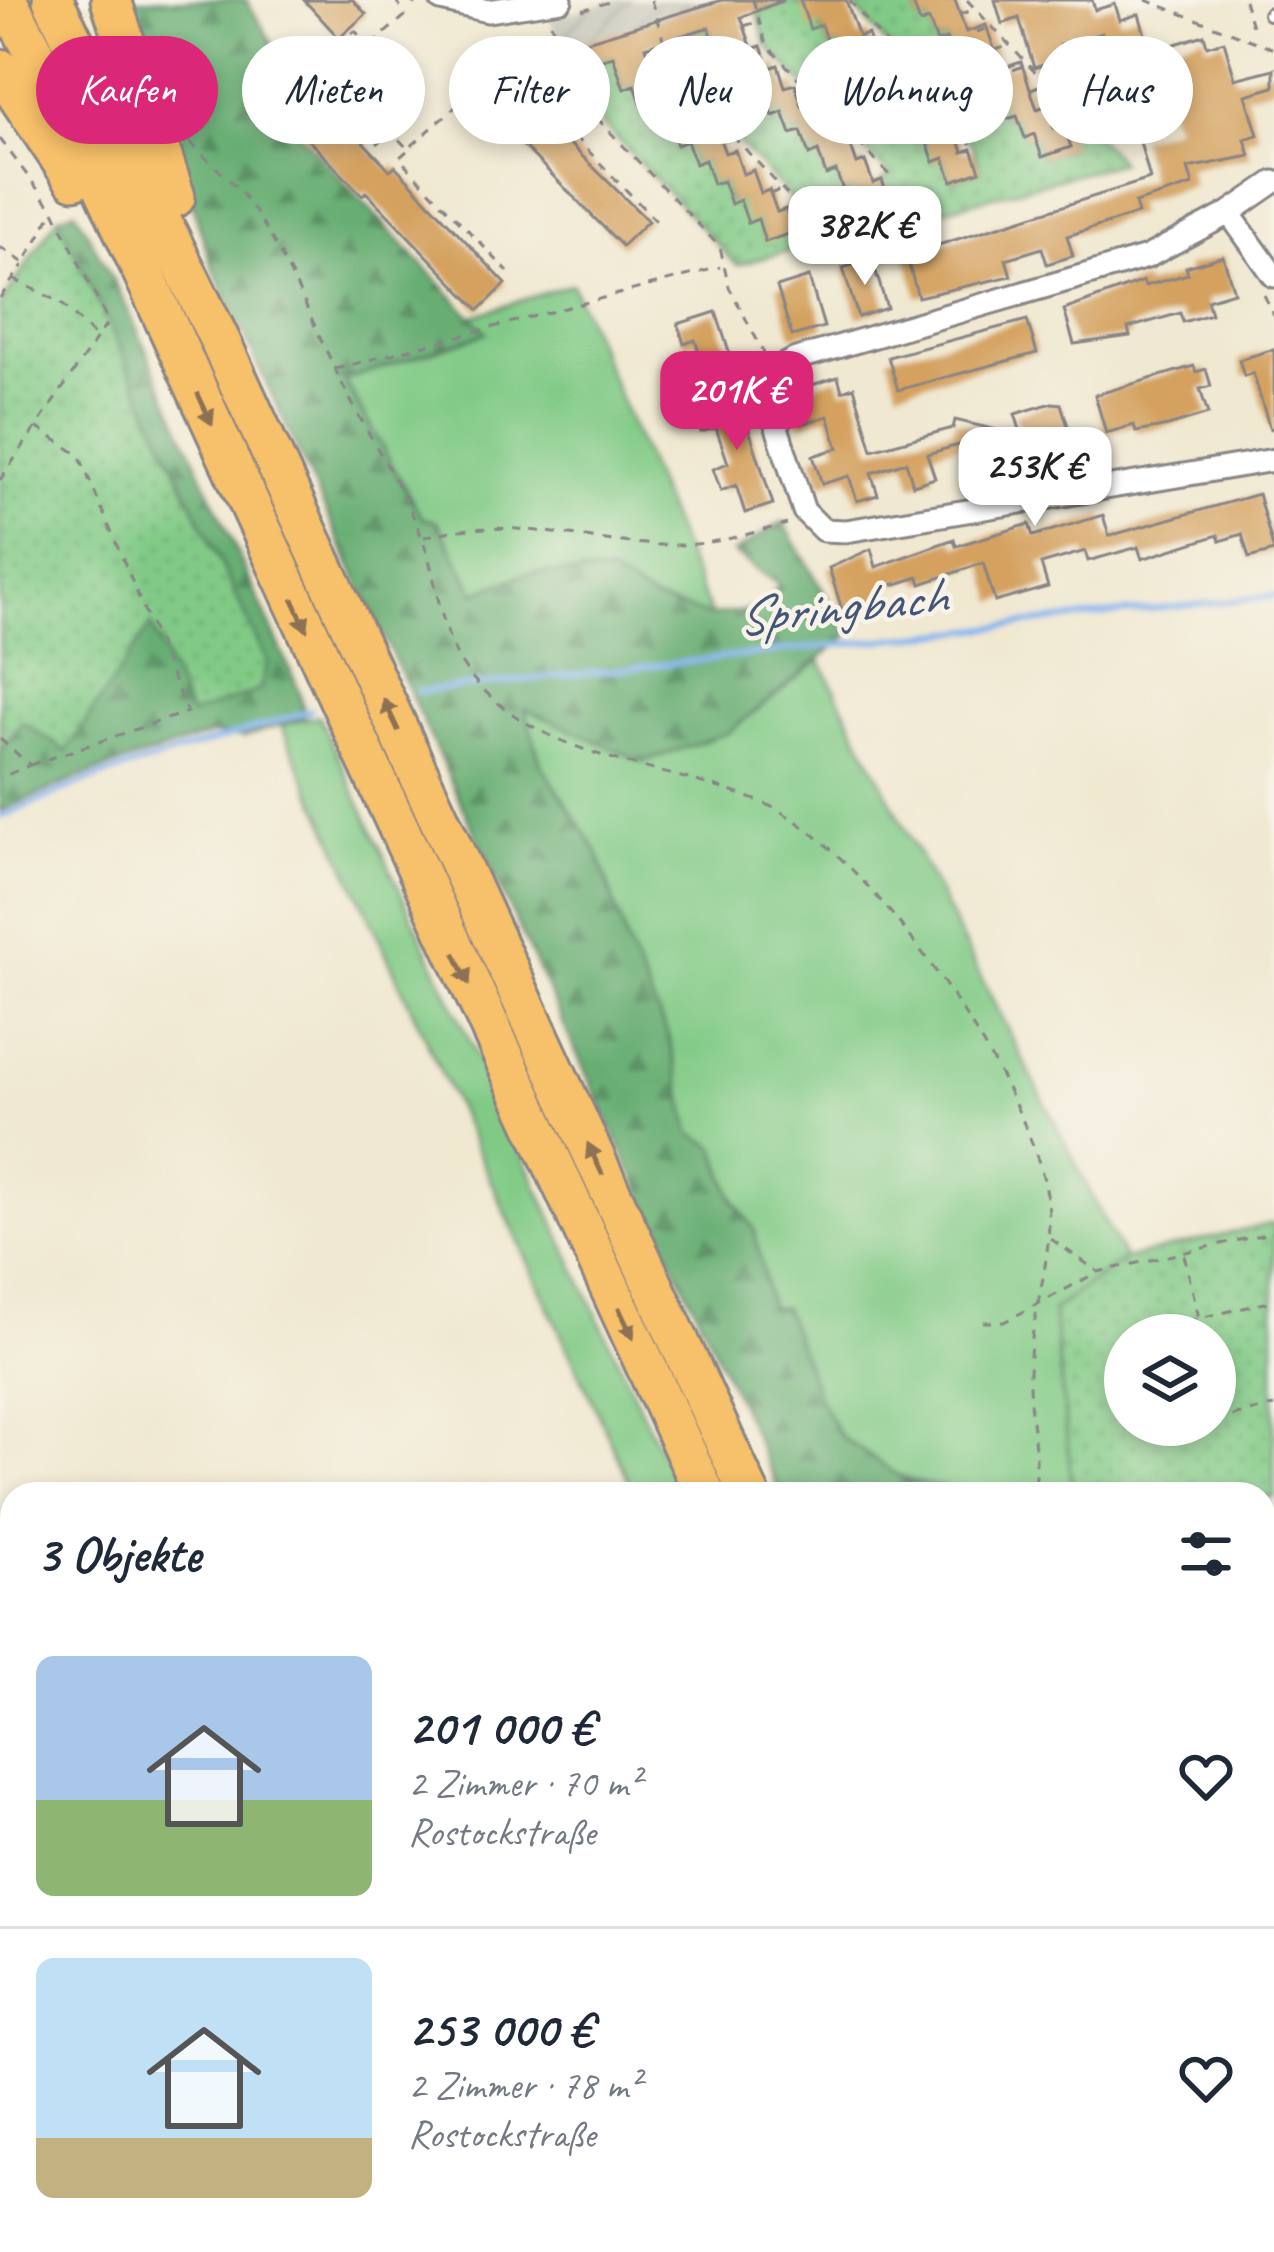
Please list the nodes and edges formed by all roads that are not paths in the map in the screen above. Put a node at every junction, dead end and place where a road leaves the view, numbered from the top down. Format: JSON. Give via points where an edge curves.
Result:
{"nodes":[{"id":1,"x":7,"y":0,"type":"edge"},
{"id":2,"x":53,"y":0,"type":"edge"},
{"id":3,"x":111,"y":0,"type":"edge"},
{"id":4,"x":430,"y":3,"type":"edge"},
{"id":5,"x":556,"y":9,"type":"edge"},
{"id":6,"x":0,"y":69,"type":"edge"},
{"id":7,"x":1274,"y":182,"type":"edge"},
{"id":8,"x":1229,"y":214,"type":"junction"},
{"id":9,"x":1274,"y":276,"type":"edge"},
{"id":10,"x":159,"y":310,"type":"junction"},
{"id":11,"x":219,"y":339,"type":"junction"},
{"id":12,"x":1274,"y":460,"type":"edge"},
{"id":13,"x":699,"y":1482,"type":"edge"},
{"id":14,"x":743,"y":1482,"type":"edge"}],
"edges":[{"from":1,"to":10,"type":"highway"},
{"from":2,"to":11,"type":"highway"},
{"from":3,"to":11,"type":"highway"},
{"from":4,"to":5,"type":"street"},
{"from":6,"to":10,"type":"highway"},
{"from":7,"to":8,"type":"street"},
{"from":8,"to":9,"type":"street"},
{"from":8,"to":12,"type":"street","via":[[1147,257],[796,359],[780,367],[769,397],[804,511],[823,530]]},
{"from":10,"to":13,"type":"highway","one_way":true},
{"from":14,"to":11,"type":"highway","one_way":true}]}
